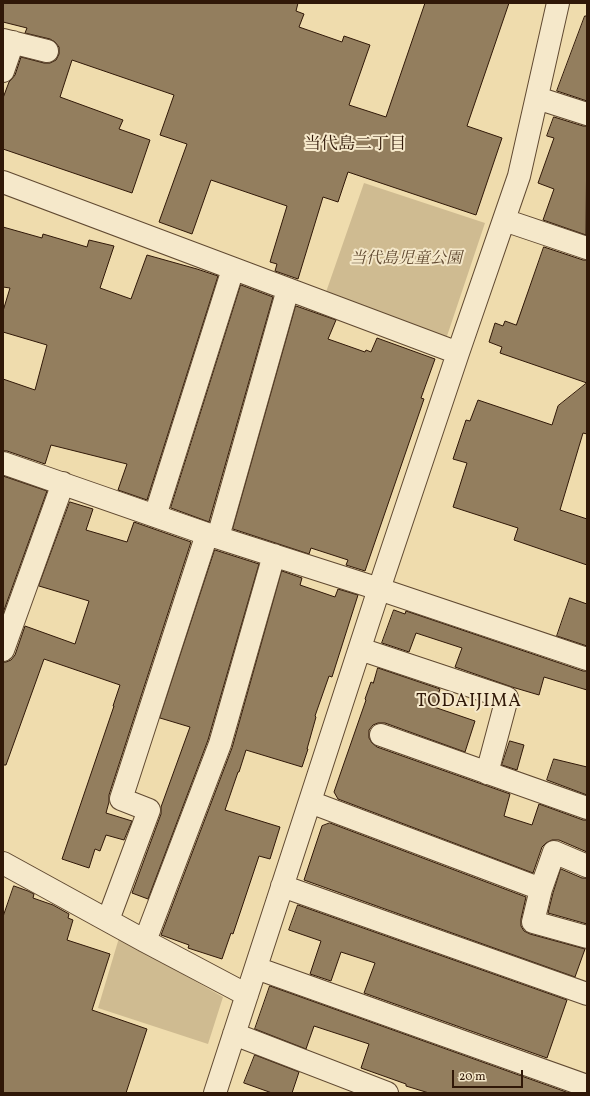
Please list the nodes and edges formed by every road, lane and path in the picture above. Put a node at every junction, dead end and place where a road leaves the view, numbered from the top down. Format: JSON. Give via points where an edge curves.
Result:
{"nodes":[{"id":1,"x":558,"y":3,"type":"edge"},
{"id":2,"x":8,"y":41,"type":"edge"},
{"id":3,"x":47,"y":51,"type":"dead end"},
{"id":4,"x":3,"y":71,"type":"edge"},
{"id":5,"x":537,"y":98,"type":"junction"},
{"id":6,"x":587,"y":114,"type":"edge"},
{"id":7,"x":3,"y":182,"type":"edge"},
{"id":8,"x":504,"y":220,"type":"junction"},
{"id":9,"x":587,"y":248,"type":"edge"},
{"id":10,"x":233,"y":269,"type":"junction"},
{"id":11,"x":288,"y":289,"type":"junction"},
{"id":12,"x":458,"y":353,"type":"junction"},
{"id":13,"x":3,"y":463,"type":"edge"},
{"id":14,"x":63,"y":483,"type":"junction"},
{"id":15,"x":155,"y":516,"type":"junction"},
{"id":16,"x":212,"y":535,"type":"junction"},
{"id":17,"x":274,"y":555,"type":"junction"},
{"id":18,"x":379,"y":589,"type":"junction"},
{"id":19,"x":360,"y":649,"type":"junction"},
{"id":20,"x":3,"y":650,"type":"edge"},
{"id":21,"x":587,"y":659,"type":"edge"},
{"id":22,"x":381,"y":735,"type":"dead end"},
{"id":23,"x":487,"y":773,"type":"junction"},
{"id":24,"x":310,"y":802,"type":"junction"},
{"id":25,"x":587,"y":808,"type":"edge"},
{"id":26,"x":3,"y":863,"type":"edge"},
{"id":27,"x":587,"y":866,"type":"edge"},
{"id":28,"x":282,"y":886,"type":"junction"},
{"id":29,"x":541,"y":889,"type":"junction"},
{"id":30,"x":108,"y":920,"type":"junction"},
{"id":31,"x":587,"y":938,"type":"edge"},
{"id":32,"x":145,"y":941,"type":"junction"},
{"id":33,"x":256,"y":968,"type":"junction"},
{"id":34,"x":587,"y":994,"type":"edge"},
{"id":35,"x":247,"y":995,"type":"junction"},
{"id":36,"x":234,"y":1034,"type":"junction"},
{"id":37,"x":587,"y":1086,"type":"edge"},
{"id":38,"x":215,"y":1093,"type":"edge"},
{"id":39,"x":387,"y":1093,"type":"edge"}],
"edges":[{"from":1,"to":5,"type":"street"},
{"from":2,"to":3,"type":"street"},
{"from":2,"to":4,"type":"street"},
{"from":5,"to":6,"type":"street"},
{"from":5,"to":8,"type":"street","via":[[519,176]]},
{"from":7,"to":10,"type":"street"},
{"from":8,"to":9,"type":"street"},
{"from":8,"to":12,"type":"street"},
{"from":10,"to":11,"type":"street"},
{"from":10,"to":15,"type":"street"},
{"from":11,"to":12,"type":"street"},
{"from":11,"to":16,"type":"street"},
{"from":12,"to":18,"type":"street"},
{"from":13,"to":14,"type":"street"},
{"from":14,"to":15,"type":"street"},
{"from":14,"to":20,"type":"street"},
{"from":15,"to":16,"type":"street"},
{"from":16,"to":17,"type":"street"},
{"from":16,"to":30,"type":"street","via":[[121,799],[149,810]]},
{"from":17,"to":18,"type":"street"},
{"from":17,"to":32,"type":"street","via":[[220,744]]},
{"from":18,"to":19,"type":"street"},
{"from":18,"to":21,"type":"street"},
{"from":19,"to":23,"type":"street","via":[[507,698]]},
{"from":19,"to":24,"type":"street"},
{"from":22,"to":23,"type":"street"},
{"from":23,"to":25,"type":"street"},
{"from":24,"to":28,"type":"street"},
{"from":24,"to":29,"type":"street"},
{"from":26,"to":30,"type":"street"},
{"from":27,"to":29,"type":"street","via":[[554,852]]},
{"from":28,"to":33,"type":"street"},
{"from":28,"to":34,"type":"street"},
{"from":29,"to":31,"type":"street","via":[[533,922]]},
{"from":30,"to":32,"type":"street"},
{"from":32,"to":35,"type":"street"},
{"from":33,"to":35,"type":"street"},
{"from":33,"to":37,"type":"street"},
{"from":35,"to":36,"type":"street"},
{"from":36,"to":38,"type":"street"},
{"from":36,"to":39,"type":"street"}]}
